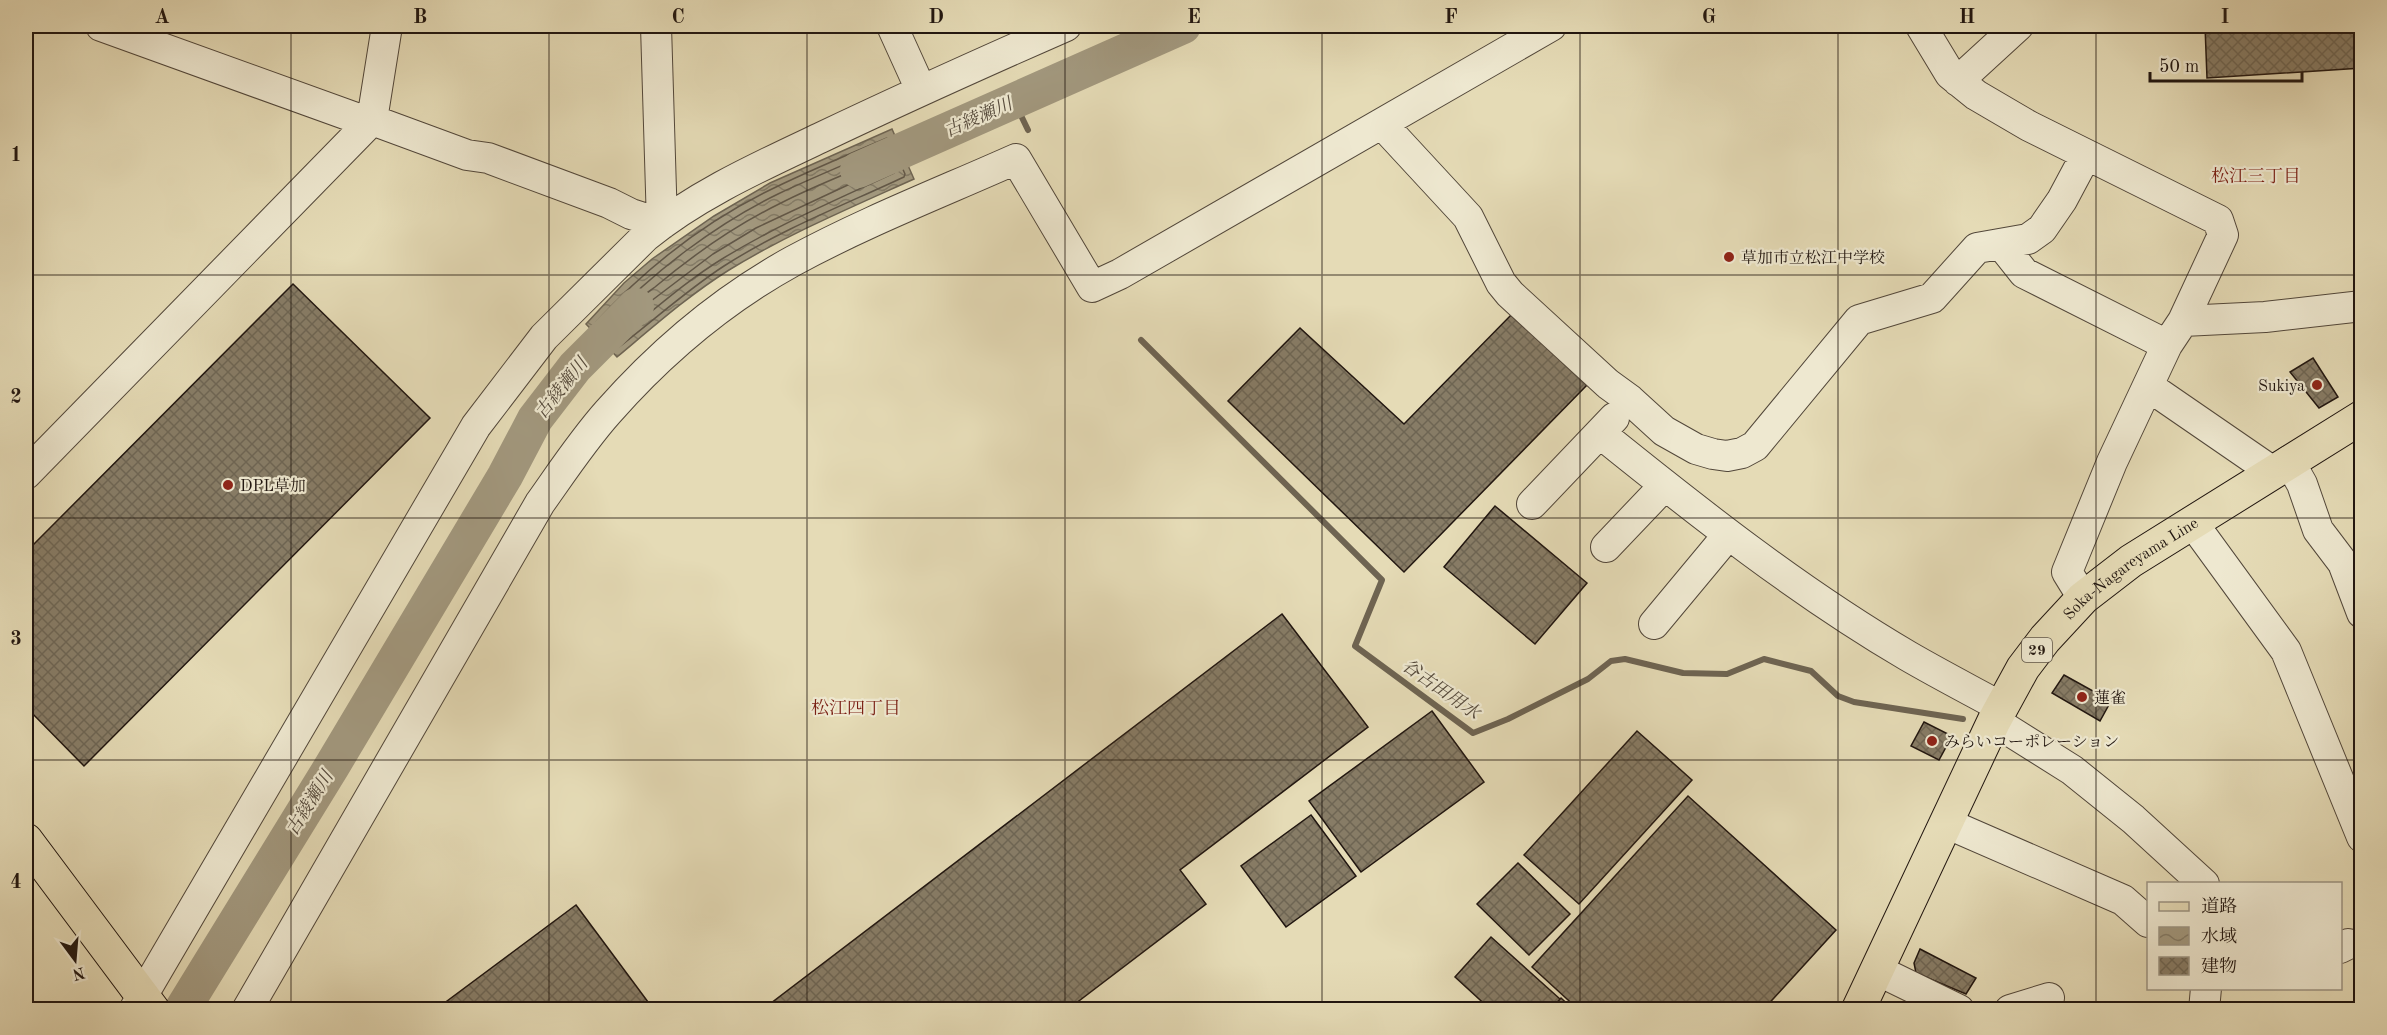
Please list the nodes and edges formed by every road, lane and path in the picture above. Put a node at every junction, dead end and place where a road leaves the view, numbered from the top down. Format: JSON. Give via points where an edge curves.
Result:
{"nodes":[{"id":1,"x":101,"y":26,"type":"edge"},
{"id":2,"x":387,"y":26,"type":"edge"},
{"id":3,"x":656,"y":26,"type":"edge"},
{"id":4,"x":892,"y":26,"type":"edge"},
{"id":5,"x":1066,"y":26,"type":"edge"},
{"id":6,"x":1551,"y":26,"type":"edge"},
{"id":7,"x":1921,"y":26,"type":"edge"},
{"id":8,"x":2018,"y":26,"type":"edge"},
{"id":9,"x":1958,"y":81,"type":"junction"},
{"id":10,"x":921,"y":90,"type":"junction"},
{"id":11,"x":371,"y":121,"type":"junction"},
{"id":12,"x":1382,"y":124,"type":"junction"},
{"id":13,"x":2086,"y":155,"type":"junction"},
{"id":14,"x":662,"y":224,"type":"junction"},
{"id":15,"x":2001,"y":244,"type":"junction"},
{"id":16,"x":2361,"y":306,"type":"edge"},
{"id":17,"x":2175,"y":333,"type":"junction"},
{"id":18,"x":2148,"y":386,"type":"junction"},
{"id":19,"x":1630,"y":400,"type":"junction"},
{"id":20,"x":2361,"y":417,"type":"edge"},
{"id":21,"x":1600,"y":434,"type":"junction"},
{"id":22,"x":2281,"y":466,"type":"junction"},
{"id":23,"x":26,"y":474,"type":"edge"},
{"id":24,"x":1665,"y":485,"type":"junction"},
{"id":25,"x":1532,"y":504,"type":"dead end"},
{"id":26,"x":2192,"y":522,"type":"junction"},
{"id":27,"x":1728,"y":535,"type":"junction"},
{"id":28,"x":1606,"y":547,"type":"dead end"},
{"id":29,"x":2083,"y":598,"type":"junction"},
{"id":30,"x":2361,"y":613,"type":"edge"},
{"id":31,"x":1654,"y":624,"type":"dead end"},
{"id":32,"x":1997,"y":714,"type":"junction"},
{"id":33,"x":1946,"y":823,"type":"junction"},
{"id":34,"x":2361,"y":837,"type":"edge"},
{"id":35,"x":26,"y":840,"type":"edge"},
{"id":36,"x":2202,"y":882,"type":"edge"},
{"id":37,"x":2147,"y":921,"type":"edge"},
{"id":38,"x":1877,"y":970,"type":"junction"},
{"id":39,"x":2206,"y":990,"type":"edge"},
{"id":40,"x":2049,"y":998,"type":"dead end"},
{"id":41,"x":145,"y":1005,"type":"edge"},
{"id":42,"x":1948,"y":1007,"type":"edge"},
{"id":43,"x":247,"y":1010,"type":"edge"},
{"id":44,"x":1858,"y":1010,"type":"edge"},
{"id":45,"x":2010,"y":1010,"type":"edge"},
{"id":46,"x":2204,"y":1010,"type":"edge"}],
"edges":[{"from":1,"to":11,"type":"street"},
{"from":2,"to":11,"type":"street"},
{"from":3,"to":14,"type":"street"},
{"from":4,"to":10,"type":"street"},
{"from":5,"to":10,"type":"street"},
{"from":6,"to":12,"type":"street"},
{"from":7,"to":9,"type":"street"},
{"from":8,"to":9,"type":"street"},
{"from":9,"to":13,"type":"street","via":[[1993,105]]},
{"from":10,"to":14,"type":"street","via":[[737,180]]},
{"from":11,"to":14,"type":"street","via":[[467,155],[488,158]]},
{"from":11,"to":23,"type":"street"},
{"from":12,"to":19,"type":"street","via":[[1468,217],[1510,294]]},
{"from":12,"to":43,"type":"street","via":[[1120,274],[1092,286],[1016,159],[791,262],[690,331],[608,412],[540,503]]},
{"from":13,"to":15,"type":"street","via":[[2042,229],[2028,239]]},
{"from":13,"to":17,"type":"street","via":[[2218,220],[2223,235]]},
{"from":14,"to":41,"type":"street","via":[[544,337],[476,426]]},
{"from":15,"to":17,"type":"street","via":[[2024,273]]},
{"from":15,"to":19,"type":"street","via":[[1977,248],[1932,298],[1859,320],[1755,446],[1742,453],[1727,456],[1696,449],[1664,431]]},
{"from":16,"to":17,"type":"street"},
{"from":17,"to":18,"type":"street"},
{"from":18,"to":22,"type":"street"},
{"from":18,"to":29,"type":"street","via":[[2067,572]]},
{"from":19,"to":21,"type":"street"},
{"from":20,"to":22,"type":"main road","name":"Soka-Nagareyama Line","number":"29"},
{"from":21,"to":24,"type":"street"},
{"from":21,"to":25,"type":"street"},
{"from":22,"to":26,"type":"main road","name":"Soka-Nagareyama Line","number":"29"},
{"from":22,"to":30,"type":"street","via":[[2302,484],[2318,530],[2343,563]]},
{"from":24,"to":27,"type":"street"},
{"from":24,"to":28,"type":"street"},
{"from":26,"to":29,"type":"main road","name":"Soka-Nagareyama Line","number":"29"},
{"from":26,"to":34,"type":"street","via":[[2286,651]]},
{"from":27,"to":31,"type":"street"},
{"from":27,"to":32,"type":"street"},
{"from":29,"to":32,"type":"main road","name":"Soka-Nagareyama Line","number":"29","via":[[2045,639]]},
{"from":32,"to":33,"type":"main road","name":"Soka-Nagareyama Line","number":"29"},
{"from":32,"to":36,"type":"street","via":[[2110,800]]},
{"from":33,"to":37,"type":"street","via":[[2123,900]]},
{"from":33,"to":38,"type":"main road","name":"Soka-Nagareyama Line","number":"29"},
{"from":35,"to":41,"type":"main road"},
{"from":38,"to":42,"type":"street"},
{"from":38,"to":44,"type":"main road","name":"Soka-Nagareyama Line","number":"29"},
{"from":39,"to":46,"type":"street"},
{"from":40,"to":45,"type":"street"}]}
